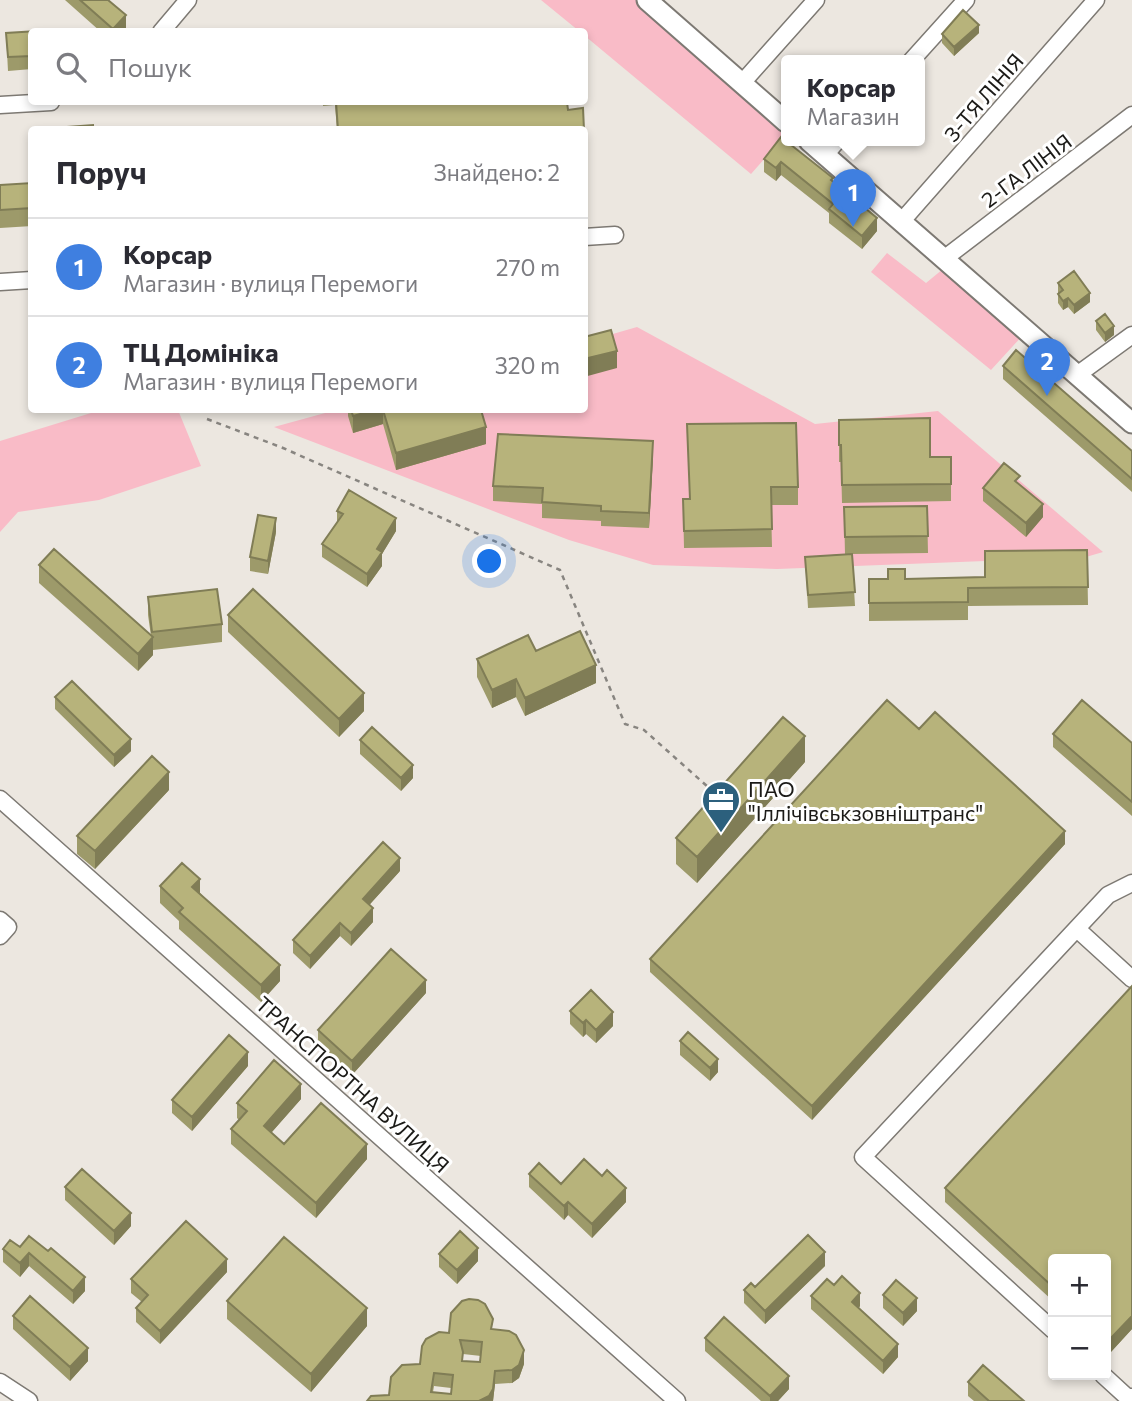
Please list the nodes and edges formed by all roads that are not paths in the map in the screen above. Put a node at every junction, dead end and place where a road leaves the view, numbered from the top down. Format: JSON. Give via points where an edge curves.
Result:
{"nodes":[{"id":1,"x":188,"y":0,"type":"edge"},
{"id":2,"x":816,"y":0,"type":"edge"},
{"id":3,"x":966,"y":0,"type":"edge"},
{"id":4,"x":1096,"y":0,"type":"edge"},
{"id":5,"x":651,"y":1,"type":"edge"},
{"id":6,"x":164,"y":28,"type":"edge"},
{"id":7,"x":916,"y":55,"type":"edge"},
{"id":8,"x":742,"y":83,"type":"junction"},
{"id":9,"x":28,"y":103,"type":"edge"},
{"id":10,"x":0,"y":105,"type":"edge"},
{"id":11,"x":1132,"y":115,"type":"edge"},
{"id":12,"x":781,"y":118,"type":"edge"},
{"id":13,"x":831,"y":148,"type":"edge"},
{"id":14,"x":901,"y":222,"type":"junction"},
{"id":15,"x":615,"y":235,"type":"dead end"},
{"id":16,"x":588,"y":237,"type":"edge"},
{"id":17,"x":945,"y":258,"type":"junction"},
{"id":18,"x":28,"y":280,"type":"edge"},
{"id":19,"x":0,"y":282,"type":"edge"},
{"id":20,"x":1132,"y":335,"type":"edge"},
{"id":21,"x":1077,"y":375,"type":"junction"},
{"id":22,"x":1132,"y":423,"type":"edge"},
{"id":23,"x":0,"y":799,"type":"edge"},
{"id":24,"x":1132,"y":883,"type":"edge"},
{"id":25,"x":0,"y":920,"type":"edge"},
{"id":26,"x":1077,"y":929,"type":"junction"},
{"id":27,"x":0,"y":936,"type":"edge"},
{"id":28,"x":1132,"y":979,"type":"edge"},
{"id":29,"x":1048,"y":1325,"type":"edge"},
{"id":30,"x":1108,"y":1380,"type":"edge"},
{"id":31,"x":0,"y":1382,"type":"edge"},
{"id":32,"x":1132,"y":1397,"type":"edge"},
{"id":33,"x":29,"y":1401,"type":"edge"},
{"id":34,"x":677,"y":1401,"type":"edge"}],
"edges":[{"from":1,"to":6,"type":"street"},
{"from":2,"to":8,"type":"street"},
{"from":3,"to":7,"type":"street"},
{"from":4,"to":14,"type":"street","name":"3-ТЯ ЛІНІЯ"},
{"from":5,"to":8,"type":"main road"},
{"from":8,"to":12,"type":"main road"},
{"from":9,"to":10,"type":"street"},
{"from":11,"to":17,"type":"street","name":"2-ГА ЛІНІЯ"},
{"from":13,"to":14,"type":"main road"},
{"from":14,"to":17,"type":"main road"},
{"from":15,"to":16,"type":"street"},
{"from":17,"to":21,"type":"main road"},
{"from":18,"to":19,"type":"street"},
{"from":20,"to":21,"type":"street"},
{"from":21,"to":22,"type":"main road"},
{"from":23,"to":34,"type":"street","name":"ТРАНСПОРТНА ВУЛИЦЯ"},
{"from":24,"to":26,"type":"street","via":[[1108,895]]},
{"from":25,"to":27,"type":"street","via":[[8,927]]},
{"from":26,"to":28,"type":"street"},
{"from":26,"to":29,"type":"street","via":[[863,1157]]},
{"from":30,"to":32,"type":"street"},
{"from":31,"to":33,"type":"street"}]}
